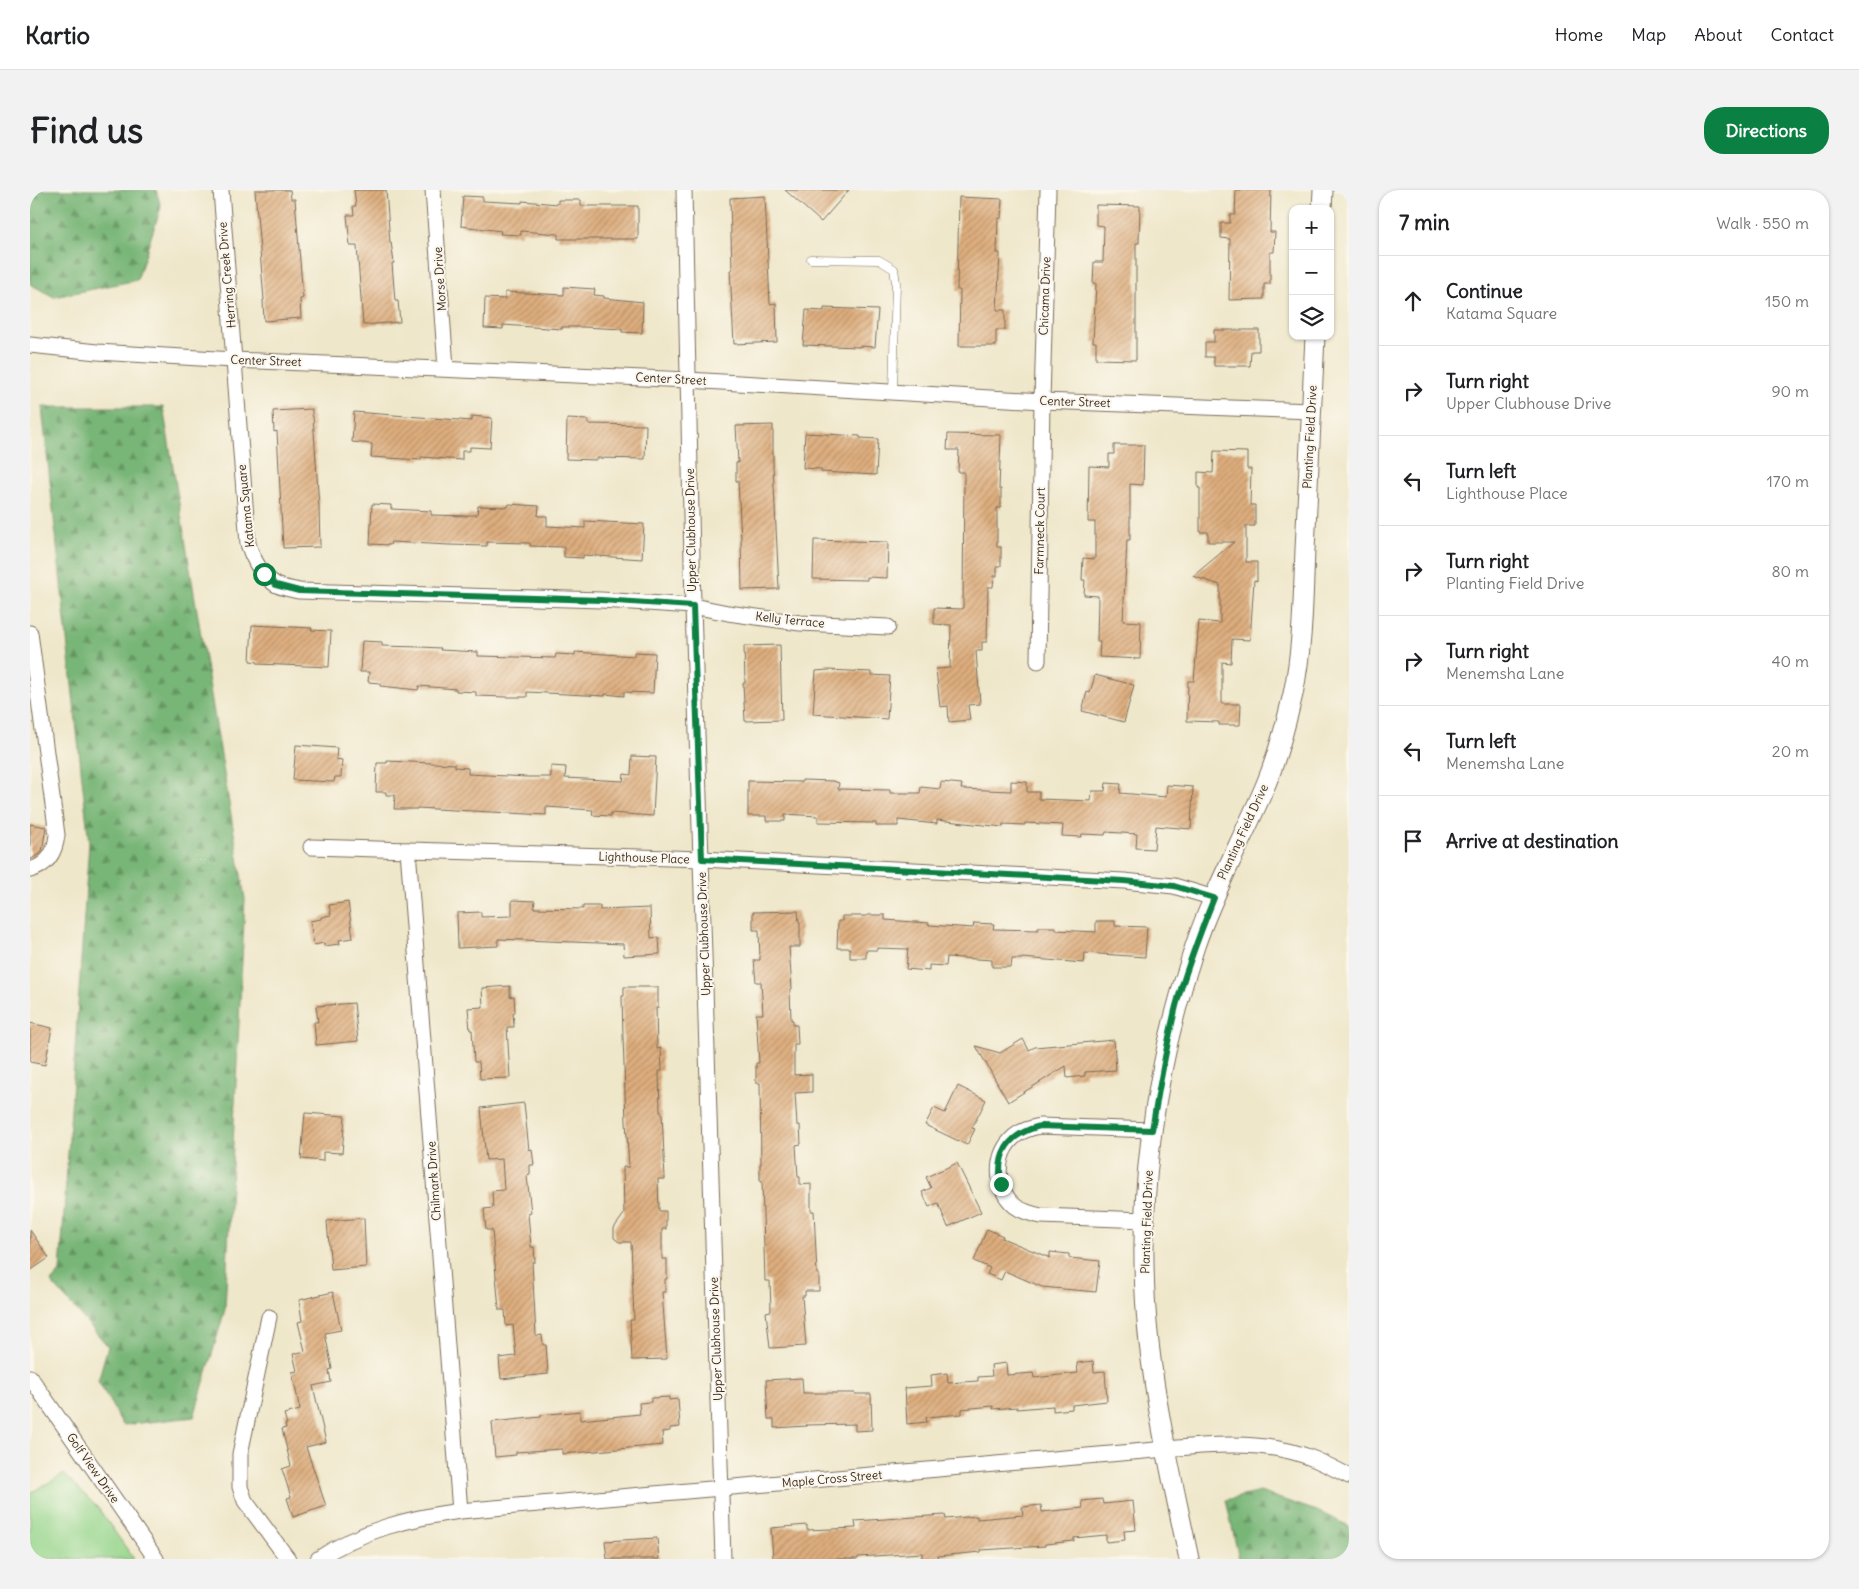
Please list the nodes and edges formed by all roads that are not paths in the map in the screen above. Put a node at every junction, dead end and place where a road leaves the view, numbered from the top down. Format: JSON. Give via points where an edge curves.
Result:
{"nodes":[{"id":1,"x":220,"y":190,"type":"edge"},
{"id":2,"x":433,"y":190,"type":"edge"},
{"id":3,"x":684,"y":190,"type":"edge"},
{"id":4,"x":1048,"y":190,"type":"edge"},
{"id":5,"x":1323,"y":190,"type":"edge"},
{"id":6,"x":1322,"y":205,"type":"edge"},
{"id":7,"x":811,"y":259,"type":"dead end"},
{"id":8,"x":1316,"y":340,"type":"edge"},
{"id":9,"x":30,"y":345,"type":"edge"},
{"id":10,"x":234,"y":360,"type":"junction"},
{"id":11,"x":446,"y":368,"type":"junction"},
{"id":12,"x":688,"y":380,"type":"junction"},
{"id":13,"x":893,"y":391,"type":"junction"},
{"id":14,"x":1042,"y":401,"type":"junction"},
{"id":15,"x":1312,"y":411,"type":"junction"},
{"id":16,"x":693,"y":606,"type":"junction"},
{"id":17,"x":888,"y":626,"type":"dead end"},
{"id":18,"x":30,"y":633,"type":"edge"},
{"id":19,"x":1038,"y":661,"type":"dead end"},
{"id":20,"x":311,"y":847,"type":"dead end"},
{"id":21,"x":408,"y":850,"type":"junction"},
{"id":22,"x":702,"y":859,"type":"junction"},
{"id":23,"x":30,"y":870,"type":"edge"},
{"id":24,"x":1214,"y":898,"type":"junction"},
{"id":25,"x":1152,"y":1130,"type":"junction"},
{"id":26,"x":1145,"y":1220,"type":"junction"},
{"id":27,"x":269,"y":1317,"type":"dead end"},
{"id":28,"x":32,"y":1384,"type":"edge"},
{"id":29,"x":1166,"y":1450,"type":"junction"},
{"id":30,"x":1349,"y":1476,"type":"edge"},
{"id":31,"x":721,"y":1488,"type":"junction"},
{"id":32,"x":460,"y":1511,"type":"junction"},
{"id":33,"x":156,"y":1559,"type":"edge"},
{"id":34,"x":288,"y":1559,"type":"edge"},
{"id":35,"x":318,"y":1559,"type":"edge"},
{"id":36,"x":723,"y":1559,"type":"edge"},
{"id":37,"x":1189,"y":1559,"type":"edge"}],
"edges":[{"from":1,"to":10,"type":"street","name":"Herring Creek Drive"},
{"from":2,"to":11,"type":"street","name":"Morse Drive"},
{"from":3,"to":12,"type":"street","name":"Upper Clubhouse Drive"},
{"from":4,"to":14,"type":"street","name":"Chicama Drive"},
{"from":5,"to":6,"type":"street"},
{"from":7,"to":13,"type":"lane","via":[[880,260],[894,269]]},
{"from":8,"to":15,"type":"street","name":"Planting Field Drive"},
{"from":9,"to":10,"type":"street","name":"Center Street"},
{"from":10,"to":11,"type":"street","name":"Center Street"},
{"from":10,"to":16,"type":"street","name":"Katama Square","via":[[248,544],[253,559],[276,585],[299,591]]},
{"from":11,"to":12,"type":"street","name":"Center Street"},
{"from":12,"to":13,"type":"street","name":"Center Street"},
{"from":12,"to":16,"type":"street","name":"Upper Clubhouse Drive"},
{"from":13,"to":14,"type":"street","name":"Center Street"},
{"from":14,"to":15,"type":"street","name":"Center Street"},
{"from":14,"to":19,"type":"street","name":"Farmneck Court"},
{"from":15,"to":24,"type":"street","name":"Planting Field Drive","via":[[1301,637],[1294,691],[1267,782]]},
{"from":16,"to":17,"type":"street","name":"Kelly Terrace","via":[[800,623]]},
{"from":16,"to":22,"type":"street","name":"Upper Clubhouse Drive"},
{"from":18,"to":23,"type":"street","via":[[56,835],[56,847],[50,859],[39,868]]},
{"from":20,"to":21,"type":"street","name":"Lighthouse Place"},
{"from":21,"to":22,"type":"street","name":"Lighthouse Place"},
{"from":21,"to":32,"type":"street","name":"Chilmark Drive"},
{"from":22,"to":24,"type":"street","name":"Lighthouse Place","via":[[1124,881],[1174,886]]},
{"from":22,"to":31,"type":"street","name":"Upper Clubhouse Drive"},
{"from":24,"to":25,"type":"street","name":"Planting Field Drive","via":[[1177,1005]]},
{"from":25,"to":26,"type":"street","name":"Planting Field Drive"},
{"from":25,"to":26,"type":"street","via":[[1040,1126],[1027,1129],[1007,1146],[999,1171],[1007,1196],[1028,1213]]},
{"from":26,"to":29,"type":"street","name":"Planting Field Drive","via":[[1149,1340]]},
{"from":27,"to":34,"type":"street","via":[[240,1454],[240,1487],[245,1501]]},
{"from":28,"to":33,"type":"street","name":"Golf View Drive"},
{"from":29,"to":30,"type":"street","name":"Maple Cross Street","via":[[1225,1444],[1261,1446],[1313,1458]]},
{"from":29,"to":31,"type":"street","name":"Maple Cross Street"},
{"from":29,"to":37,"type":"street","name":"Planting Field Drive"},
{"from":31,"to":32,"type":"street","name":"Maple Cross Street"},
{"from":31,"to":36,"type":"street","name":"Upper Clubhouse Drive"},
{"from":32,"to":35,"type":"street","name":"Maple Cross Street","via":[[382,1527]]}]}
